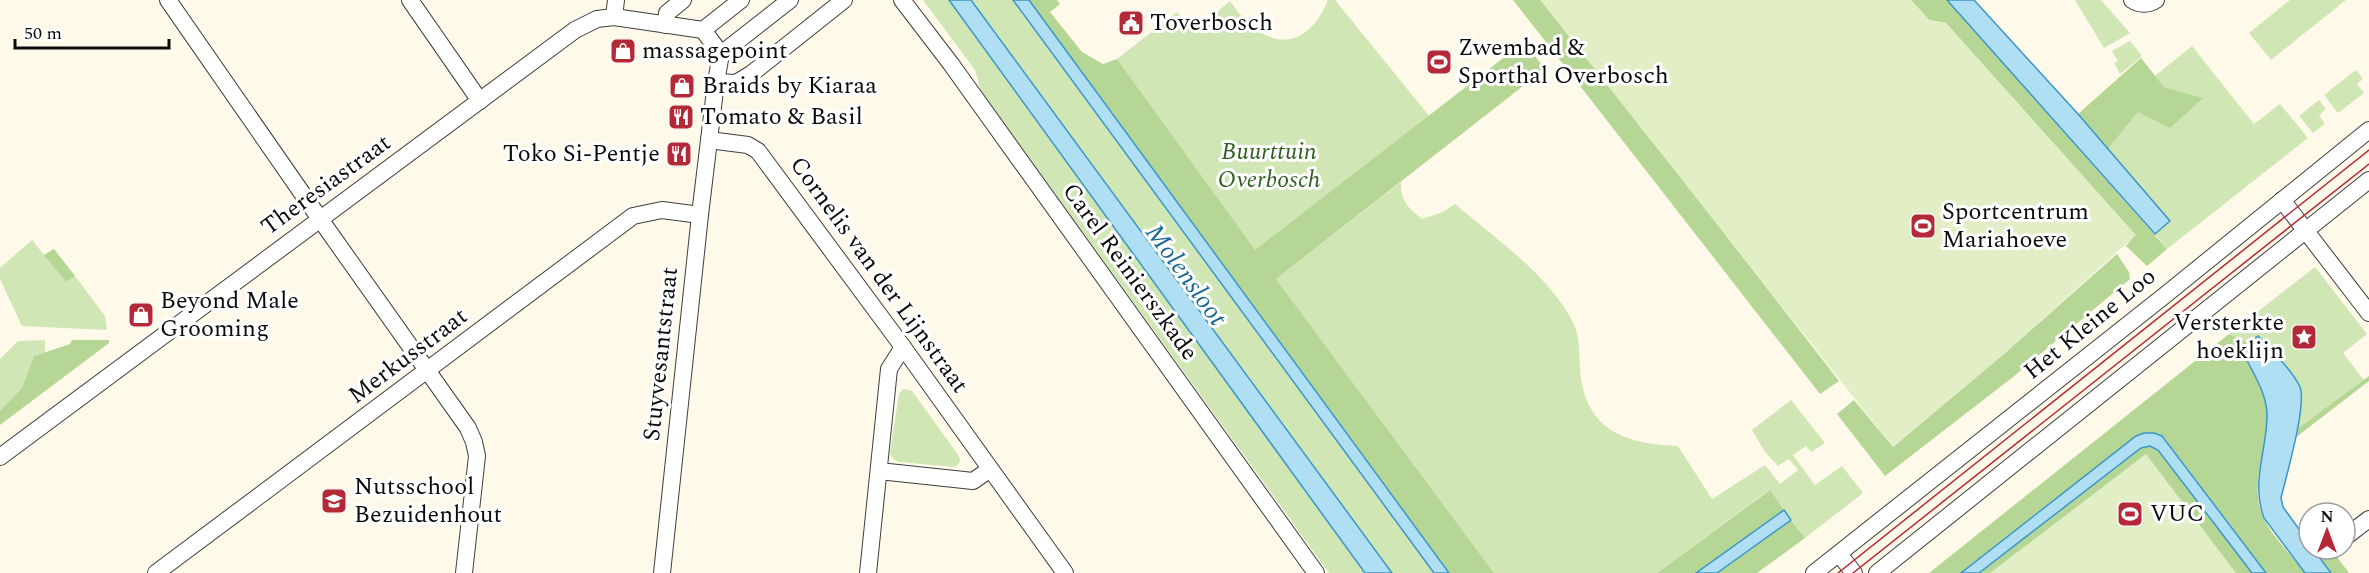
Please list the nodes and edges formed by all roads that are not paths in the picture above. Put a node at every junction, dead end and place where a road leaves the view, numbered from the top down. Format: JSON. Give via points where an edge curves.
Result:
{"nodes":[{"id":1,"x":168,"y":0,"type":"edge"},
{"id":2,"x":410,"y":0,"type":"edge"},
{"id":3,"x":616,"y":0,"type":"edge"},
{"id":4,"x":683,"y":0,"type":"edge"},
{"id":5,"x":741,"y":0,"type":"edge"},
{"id":6,"x":790,"y":0,"type":"edge"},
{"id":7,"x":844,"y":0,"type":"edge"},
{"id":8,"x":902,"y":0,"type":"edge"},
{"id":9,"x":2133,"y":0,"type":"edge"},
{"id":10,"x":2156,"y":0,"type":"edge"},
{"id":11,"x":614,"y":17,"type":"junction"},
{"id":12,"x":666,"y":25,"type":"junction"},
{"id":13,"x":703,"y":30,"type":"junction"},
{"id":14,"x":721,"y":54,"type":"junction"},
{"id":15,"x":716,"y":82,"type":"junction"},
{"id":16,"x":480,"y":101,"type":"junction"},
{"id":17,"x":2369,"y":130,"type":"edge"},
{"id":18,"x":709,"y":140,"type":"junction"},
{"id":19,"x":2369,"y":180,"type":"edge"},
{"id":20,"x":2282,"y":200,"type":"junction"},
{"id":21,"x":700,"y":215,"type":"junction"},
{"id":22,"x":320,"y":219,"type":"junction"},
{"id":23,"x":2306,"y":230,"type":"junction"},
{"id":24,"x":2369,"y":313,"type":"edge"},
{"id":25,"x":903,"y":347,"type":"junction"},
{"id":26,"x":427,"y":372,"type":"junction"},
{"id":27,"x":0,"y":456,"type":"edge"},
{"id":28,"x":989,"y":470,"type":"junction"},
{"id":29,"x":879,"y":471,"type":"junction"},
{"id":30,"x":2369,"y":519,"type":"edge"},
{"id":31,"x":2357,"y":528,"type":"edge"},
{"id":32,"x":1839,"y":554,"type":"junction"},
{"id":33,"x":156,"y":573,"type":"edge"},
{"id":34,"x":464,"y":573,"type":"edge"},
{"id":35,"x":662,"y":573,"type":"edge"},
{"id":36,"x":868,"y":573,"type":"edge"},
{"id":37,"x":1065,"y":573,"type":"edge"},
{"id":38,"x":1316,"y":573,"type":"edge"},
{"id":39,"x":1814,"y":573,"type":"edge"},
{"id":40,"x":1854,"y":573,"type":"edge"},
{"id":41,"x":1877,"y":573,"type":"edge"}],
"edges":[{"from":1,"to":22,"type":"street"},
{"from":2,"to":16,"type":"street"},
{"from":3,"to":11,"type":"street"},
{"from":4,"to":12,"type":"street","via":[[667,13]]},
{"from":5,"to":13,"type":"street"},
{"from":6,"to":14,"type":"street"},
{"from":7,"to":15,"type":"street","via":[[744,78],[736,83]]},
{"from":8,"to":38,"type":"street","name":"Carel Reinierszkade"},
{"from":9,"to":10,"type":"street"},
{"from":11,"to":12,"type":"street","name":"Theresiastraat"},
{"from":11,"to":16,"type":"street","name":"Theresiastraat","via":[[597,19],[575,30]]},
{"from":12,"to":13,"type":"street","name":"Theresiastraat"},
{"from":13,"to":14,"type":"street"},
{"from":14,"to":15,"type":"street","name":"Stuyvesantstraat"},
{"from":15,"to":18,"type":"street","name":"Stuyvesantstraat"},
{"from":16,"to":22,"type":"street","name":"Theresiastraat"},
{"from":17,"to":20,"type":"street","name":"Het Kleine Loo"},
{"from":18,"to":21,"type":"street","name":"Stuyvesantstraat"},
{"from":18,"to":25,"type":"street","name":"Cornelis van der Lijnstraat","via":[[748,145],[758,151]]},
{"from":19,"to":23,"type":"street"},
{"from":20,"to":23,"type":"street"},
{"from":20,"to":32,"type":"street","name":"Het Kleine Loo"},
{"from":21,"to":26,"type":"street","name":"Merkusstraat","via":[[662,210],[633,216]]},
{"from":21,"to":35,"type":"street","name":"Stuyvesantstraat"},
{"from":22,"to":26,"type":"street"},
{"from":22,"to":27,"type":"street","name":"Theresiastraat"},
{"from":23,"to":24,"type":"street"},
{"from":23,"to":41,"type":"street"},
{"from":25,"to":28,"type":"street","name":"Cornelis van der Lijnstraat"},
{"from":25,"to":29,"type":"street","via":[[889,369]]},
{"from":26,"to":33,"type":"street","name":"Merkusstraat"},
{"from":26,"to":34,"type":"street","via":[[468,428],[477,456]]},
{"from":28,"to":29,"type":"street","via":[[973,481]]},
{"from":28,"to":37,"type":"street","name":"Cornelis van der Lijnstraat"},
{"from":29,"to":36,"type":"street"},
{"from":30,"to":31,"type":"street"},
{"from":32,"to":39,"type":"street","name":"Het Kleine Loo"},
{"from":32,"to":40,"type":"street"}]}
